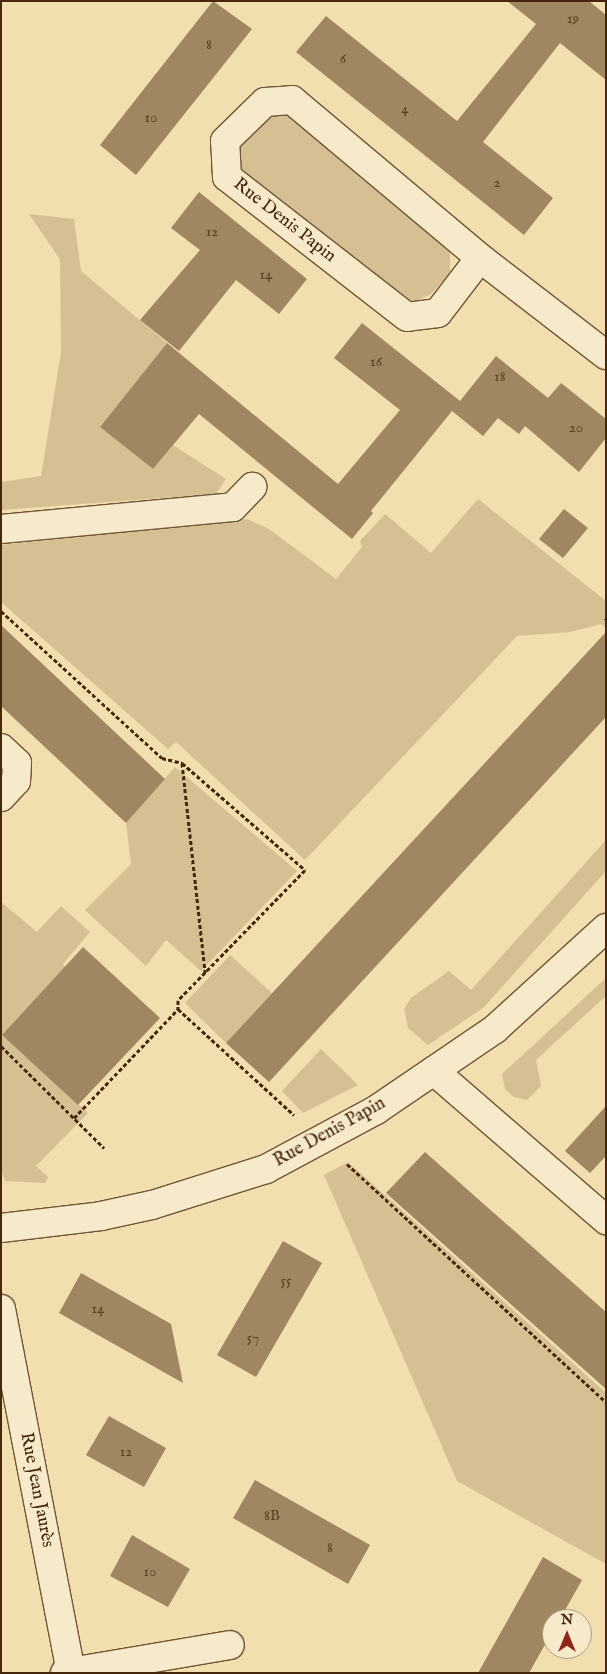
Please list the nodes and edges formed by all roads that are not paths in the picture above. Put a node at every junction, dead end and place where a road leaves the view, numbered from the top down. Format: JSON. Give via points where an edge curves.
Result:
{"nodes":[{"id":1,"x":480,"y":258,"type":"junction"},
{"id":2,"x":606,"y":355,"type":"edge"},
{"id":3,"x":252,"y":487,"type":"dead end"},
{"id":4,"x":1,"y":529,"type":"edge"},
{"id":5,"x":1,"y":748,"type":"edge"},
{"id":6,"x":1,"y":797,"type":"edge"},
{"id":7,"x":606,"y":928,"type":"edge"},
{"id":8,"x":434,"y":1071,"type":"junction"},
{"id":9,"x":606,"y":1220,"type":"edge"},
{"id":10,"x":1,"y":1228,"type":"edge"},
{"id":11,"x":1,"y":1309,"type":"edge"},
{"id":12,"x":230,"y":1645,"type":"dead end"},
{"id":13,"x":69,"y":1672,"type":"edge"}],
"edges":[{"from":1,"to":1,"type":"street","name":"Rue Denis Papin","via":[[292,100],[264,102],[226,142],[227,177],[407,317],[438,313]]},
{"from":1,"to":2,"type":"street","name":"Rue Denis Papin"},
{"from":3,"to":4,"type":"street","via":[[233,507]]},
{"from":5,"to":6,"type":"street","via":[[17,763],[16,781]]},
{"from":7,"to":8,"type":"street","name":"Rue Denis Papin","via":[[495,1029]]},
{"from":8,"to":9,"type":"street"},
{"from":8,"to":10,"type":"street","name":"Rue Denis Papin","via":[[376,1110],[266,1168],[152,1205],[100,1216]]},
{"from":11,"to":13,"type":"street","name":"Rue Jean Jaurès"},
{"from":12,"to":13,"type":"street","name":"Rue Jean Jaurès"}]}
